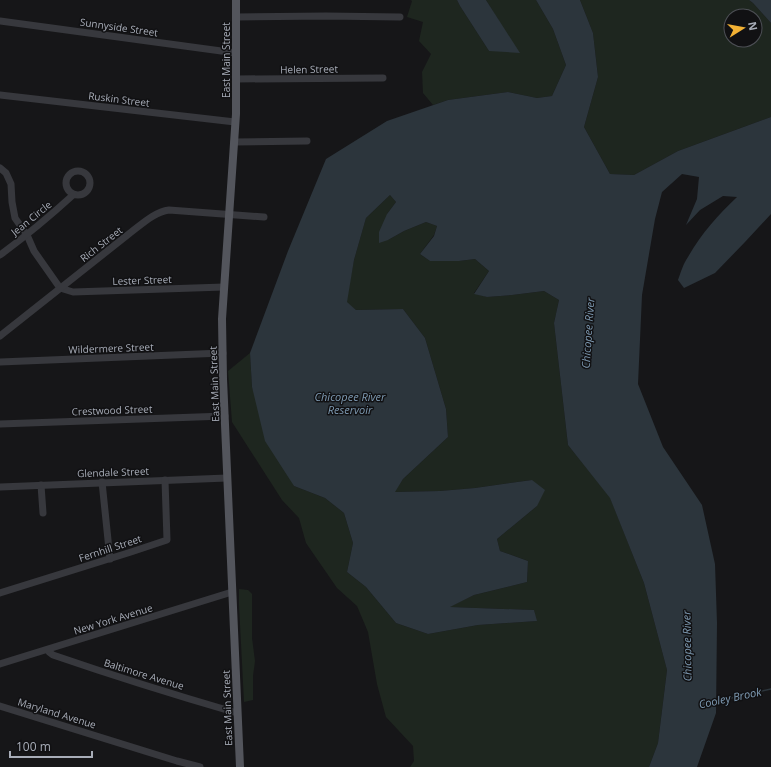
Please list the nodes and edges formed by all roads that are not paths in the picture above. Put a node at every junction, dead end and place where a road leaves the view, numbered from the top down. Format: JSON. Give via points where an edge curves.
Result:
{"nodes":[{"id":1,"x":236,"y":0,"type":"edge"},
{"id":2,"x":236,"y":17,"type":"junction"},
{"id":3,"x":400,"y":17,"type":"dead end"},
{"id":4,"x":0,"y":22,"type":"edge"},
{"id":5,"x":236,"y":53,"type":"junction"},
{"id":6,"x":383,"y":78,"type":"dead end"},
{"id":7,"x":236,"y":79,"type":"junction"},
{"id":8,"x":0,"y":95,"type":"edge"},
{"id":9,"x":235,"y":122,"type":"junction"},
{"id":10,"x":307,"y":141,"type":"dead end"},
{"id":11,"x":234,"y":142,"type":"junction"},
{"id":12,"x":0,"y":168,"type":"edge"},
{"id":13,"x":74,"y":195,"type":"dead end"},
{"id":14,"x":229,"y":214,"type":"junction"},
{"id":15,"x":264,"y":217,"type":"dead end"},
{"id":16,"x":27,"y":235,"type":"junction"},
{"id":17,"x":0,"y":255,"type":"edge"},
{"id":18,"x":224,"y":287,"type":"junction"},
{"id":19,"x":60,"y":288,"type":"junction"},
{"id":20,"x":0,"y":336,"type":"edge"},
{"id":21,"x":223,"y":353,"type":"junction"},
{"id":22,"x":0,"y":362,"type":"edge"},
{"id":23,"x":225,"y":416,"type":"junction"},
{"id":24,"x":0,"y":424,"type":"edge"},
{"id":25,"x":227,"y":478,"type":"junction"},
{"id":26,"x":165,"y":480,"type":"junction"},
{"id":27,"x":102,"y":482,"type":"junction"},
{"id":28,"x":41,"y":485,"type":"junction"},
{"id":29,"x":0,"y":487,"type":"edge"},
{"id":30,"x":43,"y":513,"type":"dead end"},
{"id":31,"x":110,"y":559,"type":"junction"},
{"id":32,"x":232,"y":592,"type":"junction"},
{"id":33,"x":0,"y":593,"type":"edge"},
{"id":34,"x":49,"y":650,"type":"junction"},
{"id":35,"x":0,"y":664,"type":"edge"},
{"id":36,"x":0,"y":706,"type":"edge"},
{"id":37,"x":237,"y":713,"type":"junction"},
{"id":38,"x":200,"y":767,"type":"edge"},
{"id":39,"x":240,"y":767,"type":"edge"}],
"edges":[{"from":1,"to":2,"type":"main road","name":"East Main Street"},
{"from":2,"to":3,"type":"street"},
{"from":2,"to":5,"type":"main road","name":"East Main Street"},
{"from":4,"to":5,"type":"street","name":"Sunnyside Street"},
{"from":5,"to":7,"type":"main road","name":"East Main Street"},
{"from":6,"to":7,"type":"street","name":"Helen Street"},
{"from":7,"to":9,"type":"main road","name":"East Main Street"},
{"from":8,"to":9,"type":"street","name":"Ruskin Street"},
{"from":9,"to":11,"type":"main road","name":"East Main Street"},
{"from":10,"to":11,"type":"street"},
{"from":11,"to":14,"type":"main road","name":"East Main Street"},
{"from":12,"to":16,"type":"street","via":[[6,173],[11,184],[15,218]]},
{"from":13,"to":16,"type":"street","name":"Jean Circle"},
{"from":14,"to":15,"type":"street","name":"Rich Street"},
{"from":14,"to":18,"type":"main road","name":"East Main Street"},
{"from":14,"to":19,"type":"street","name":"Rich Street","via":[[169,210],[160,212]]},
{"from":16,"to":17,"type":"street","name":"Jean Circle"},
{"from":16,"to":19,"type":"street","via":[[34,251]]},
{"from":18,"to":19,"type":"street","name":"Lester Street","via":[[93,292],[73,292]]},
{"from":18,"to":21,"type":"main road","name":"East Main Street"},
{"from":19,"to":20,"type":"street","name":"Rich Street"},
{"from":21,"to":22,"type":"street","name":"Wildermere Street"},
{"from":21,"to":23,"type":"main road","name":"East Main Street"},
{"from":23,"to":24,"type":"street","name":"Crestwood Street"},
{"from":23,"to":25,"type":"main road","name":"East Main Street"},
{"from":25,"to":26,"type":"street","name":"Glendale Street"},
{"from":25,"to":32,"type":"main road","name":"East Main Street"},
{"from":26,"to":27,"type":"street","name":"Glendale Street"},
{"from":26,"to":31,"type":"street","name":"Fernhill Street","via":[[167,540]]},
{"from":27,"to":28,"type":"street","name":"Glendale Street"},
{"from":27,"to":31,"type":"street"},
{"from":28,"to":29,"type":"street","name":"Glendale Street"},
{"from":28,"to":30,"type":"street"},
{"from":31,"to":33,"type":"street","name":"Fernhill Street"},
{"from":32,"to":34,"type":"street","name":"New York Avenue"},
{"from":32,"to":37,"type":"main road","name":"East Main Street"},
{"from":34,"to":35,"type":"street","name":"New York Avenue"},
{"from":34,"to":37,"type":"street","name":"Baltimore Avenue","via":[[53,655],[81,665]]},
{"from":36,"to":38,"type":"street","name":"Maryland Avenue"},
{"from":37,"to":39,"type":"main road","name":"East Main Street"}]}
